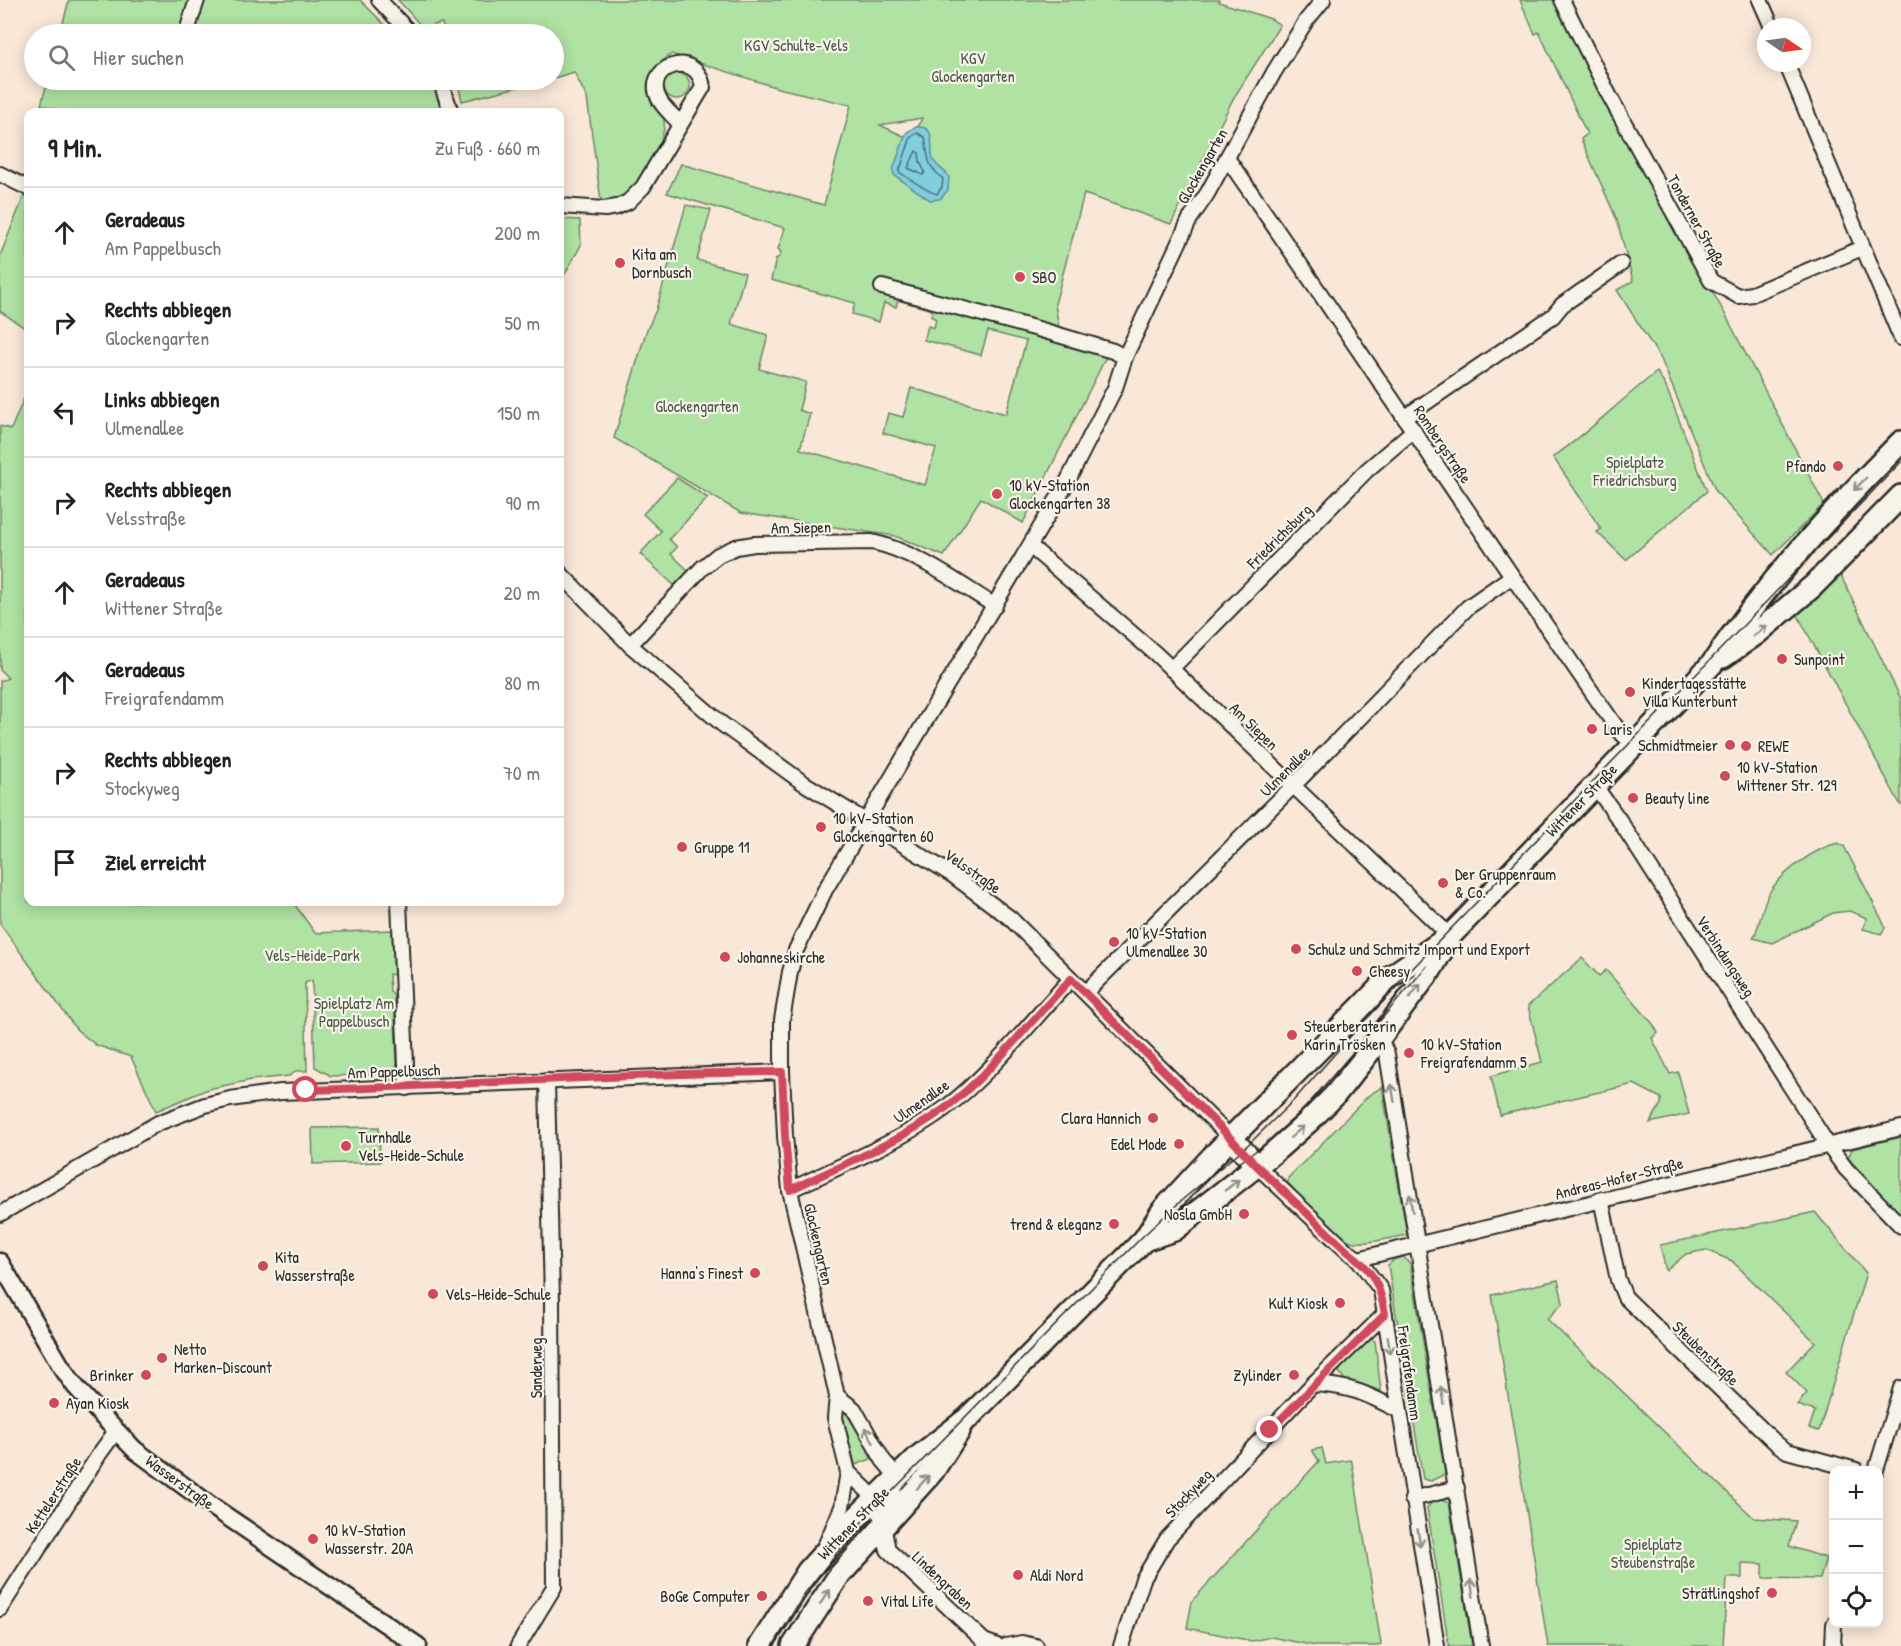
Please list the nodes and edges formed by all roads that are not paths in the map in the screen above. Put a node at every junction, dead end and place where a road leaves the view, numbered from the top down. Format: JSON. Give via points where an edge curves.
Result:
{"nodes":[{"id":1,"x":197,"y":0,"type":"edge"},
{"id":2,"x":379,"y":0,"type":"edge"},
{"id":3,"x":1323,"y":0,"type":"edge"},
{"id":4,"x":1562,"y":0,"type":"edge"},
{"id":5,"x":1760,"y":0,"type":"edge"},
{"id":6,"x":1768,"y":18,"type":"edge"},
{"id":7,"x":189,"y":24,"type":"edge"},
{"id":8,"x":402,"y":24,"type":"edge"},
{"id":9,"x":1790,"y":72,"type":"edge"},
{"id":10,"x":443,"y":90,"type":"edge"},
{"id":11,"x":450,"y":108,"type":"edge"},
{"id":12,"x":680,"y":124,"type":"dead end"},
{"id":13,"x":1227,"y":158,"type":"junction"},
{"id":14,"x":0,"y":174,"type":"edge"},
{"id":15,"x":24,"y":186,"type":"edge"},
{"id":16,"x":564,"y":206,"type":"edge"},
{"id":17,"x":1862,"y":248,"type":"junction"},
{"id":18,"x":1622,"y":264,"type":"dead end"},
{"id":19,"x":882,"y":287,"type":"dead end"},
{"id":20,"x":1901,"y":338,"type":"edge"},
{"id":21,"x":1125,"y":357,"type":"junction"},
{"id":22,"x":1405,"y":417,"type":"junction"},
{"id":23,"x":1414,"y":430,"type":"junction"},
{"id":24,"x":1901,"y":442,"type":"edge"},
{"id":25,"x":1901,"y":496,"type":"edge"},
{"id":26,"x":1030,"y":546,"type":"junction"},
{"id":27,"x":564,"y":577,"type":"edge"},
{"id":28,"x":1511,"y":578,"type":"junction"},
{"id":29,"x":995,"y":606,"type":"junction"},
{"id":30,"x":630,"y":645,"type":"junction"},
{"id":31,"x":1712,"y":664,"type":"junction"},
{"id":32,"x":1171,"y":669,"type":"junction"},
{"id":33,"x":1634,"y":745,"type":"junction"},
{"id":34,"x":1293,"y":786,"type":"junction"},
{"id":35,"x":1595,"y":786,"type":"junction"},
{"id":36,"x":866,"y":821,"type":"junction"},
{"id":37,"x":399,"y":906,"type":"edge"},
{"id":38,"x":1450,"y":936,"type":"junction"},
{"id":39,"x":1071,"y":979,"type":"junction"},
{"id":40,"x":1086,"y":992,"type":"junction"},
{"id":41,"x":1344,"y":1023,"type":"junction"},
{"id":42,"x":1379,"y":1037,"type":"junction"},
{"id":43,"x":782,"y":1072,"type":"junction"},
{"id":44,"x":547,"y":1081,"type":"junction"},
{"id":45,"x":407,"y":1088,"type":"junction"},
{"id":46,"x":1901,"y":1128,"type":"edge"},
{"id":47,"x":1231,"y":1138,"type":"junction"},
{"id":48,"x":1828,"y":1145,"type":"junction"},
{"id":49,"x":1257,"y":1166,"type":"junction"},
{"id":50,"x":790,"y":1190,"type":"junction"},
{"id":51,"x":1601,"y":1199,"type":"junction"},
{"id":52,"x":0,"y":1214,"type":"edge"},
{"id":53,"x":1901,"y":1226,"type":"edge"},
{"id":54,"x":1144,"y":1239,"type":"junction"},
{"id":55,"x":1418,"y":1244,"type":"junction"},
{"id":56,"x":1358,"y":1259,"type":"junction"},
{"id":57,"x":0,"y":1262,"type":"edge"},
{"id":58,"x":1385,"y":1314,"type":"junction"},
{"id":59,"x":1313,"y":1384,"type":"junction"},
{"id":60,"x":1901,"y":1388,"type":"edge"},
{"id":61,"x":837,"y":1396,"type":"junction"},
{"id":62,"x":1398,"y":1410,"type":"junction"},
{"id":63,"x":968,"y":1418,"type":"junction"},
{"id":64,"x":116,"y":1431,"type":"junction"},
{"id":65,"x":1842,"y":1466,"type":"edge"},
{"id":66,"x":1877,"y":1466,"type":"edge"},
{"id":67,"x":848,"y":1473,"type":"junction"},
{"id":68,"x":897,"y":1477,"type":"junction"},
{"id":69,"x":1457,"y":1488,"type":"junction"},
{"id":70,"x":876,"y":1499,"type":"junction"},
{"id":71,"x":1412,"y":1499,"type":"junction"},
{"id":72,"x":884,"y":1526,"type":"junction"},
{"id":73,"x":824,"y":1552,"type":"junction"},
{"id":74,"x":0,"y":1609,"type":"edge"},
{"id":75,"x":1834,"y":1628,"type":"edge"},
{"id":76,"x":418,"y":1646,"type":"edge"},
{"id":77,"x":518,"y":1646,"type":"edge"},
{"id":78,"x":760,"y":1646,"type":"edge"},
{"id":79,"x":793,"y":1646,"type":"edge"},
{"id":80,"x":997,"y":1646,"type":"edge"},
{"id":81,"x":1006,"y":1646,"type":"edge"},
{"id":82,"x":1036,"y":1646,"type":"edge"},
{"id":83,"x":1121,"y":1646,"type":"edge"},
{"id":84,"x":1437,"y":1646,"type":"edge"},
{"id":85,"x":1481,"y":1646,"type":"edge"},
{"id":86,"x":1833,"y":1646,"type":"edge"}],
"edges":[{"from":1,"to":7,"type":"street"},
{"from":2,"to":8,"type":"street"},
{"from":3,"to":13,"type":"street","name":"Glockengarten","via":[[1274,72]]},
{"from":4,"to":17,"type":"street","name":"Tonderner Straße","via":[[1711,281],[1738,296],[1752,294]]},
{"from":5,"to":6,"type":"street"},
{"from":9,"to":17,"type":"street"},
{"from":10,"to":11,"type":"street"},
{"from":12,"to":16,"type":"street","via":[[643,187],[628,202],[605,209]]},
{"from":13,"to":21,"type":"street","name":"Glockengarten","via":[[1190,219]]},
{"from":13,"to":22,"type":"street","name":"Rombergstraße"},
{"from":14,"to":15,"type":"street"},
{"from":17,"to":20,"type":"street"},
{"from":18,"to":22,"type":"street"},
{"from":19,"to":21,"type":"street"},
{"from":21,"to":26,"type":"street","name":"Glockengarten","via":[[1115,388]]},
{"from":22,"to":23,"type":"street","name":"Rombergstraße"},
{"from":23,"to":28,"type":"street","name":"Rombergstraße"},
{"from":23,"to":32,"type":"street","name":"Friedrichsburg","via":[[1367,470]]},
{"from":24,"to":31,"type":"main road","name":"Wittener Straße","one_way":true,"via":[[1806,542],[1744,617]]},
{"from":31,"to":25,"type":"main road","name":"Wittener Straße","one_way":true,"via":[[1756,634],[1813,586]]},
{"from":26,"to":29,"type":"street","name":"Glockengarten"},
{"from":26,"to":32,"type":"street","name":"Am Siepen"},
{"from":27,"to":30,"type":"street","name":"Velsstraße"},
{"from":28,"to":33,"type":"street","name":"Rombergstraße","via":[[1619,731]]},
{"from":28,"to":34,"type":"street","name":"Ulmenallee","via":[[1468,607]]},
{"from":29,"to":30,"type":"street","name":"Am Siepen","via":[[887,545],[754,544],[718,555],[702,568]]},
{"from":29,"to":36,"type":"street","name":"Glockengarten"},
{"from":30,"to":36,"type":"street","name":"Velsstraße","via":[[722,724],[802,783]]},
{"from":31,"to":33,"type":"main road","name":"Wittener Straße"},
{"from":32,"to":34,"type":"street","name":"Am Siepen"},
{"from":33,"to":35,"type":"main road","name":"Wittener Straße"},
{"from":34,"to":38,"type":"street","name":"Am Siepen"},
{"from":34,"to":40,"type":"street","name":"Ulmenallee"},
{"from":35,"to":38,"type":"main road","name":"Wittener Straße"},
{"from":35,"to":48,"type":"street","name":"Verbindungsweg"},
{"from":36,"to":39,"type":"street","name":"Velsstraße","via":[[951,874],[1010,918]]},
{"from":36,"to":43,"type":"street","name":"Glockengarten","via":[[825,890],[796,950],[782,1020]]},
{"from":37,"to":45,"type":"street"},
{"from":38,"to":41,"type":"main road","name":"Wittener Straße","via":[[1390,976]]},
{"from":42,"to":38,"type":"main road","name":"Wittener Straße","one_way":true,"via":[[1430,971]]},
{"from":39,"to":40,"type":"street","name":"Velsstraße"},
{"from":39,"to":50,"type":"street","name":"Ulmenallee","via":[[984,1073],[945,1108],[907,1134]]},
{"from":40,"to":47,"type":"street","name":"Velsstraße"},
{"from":41,"to":42,"type":"main road"},
{"from":41,"to":47,"type":"main road","name":"Wittener Straße"},
{"from":49,"to":42,"type":"main road","name":"Wittener Straße","one_way":true,"via":[[1334,1096]]},
{"from":55,"to":42,"type":"street","name":"Freigrafendamm","one_way":true,"via":[[1387,1054]]},
{"from":43,"to":44,"type":"street","name":"Am Pappelbusch"},
{"from":43,"to":50,"type":"street","name":"Glockengarten"},
{"from":44,"to":45,"type":"street","name":"Am Pappelbusch"},
{"from":44,"to":77,"type":"street","name":"Sanderweg","via":[[554,1587]]},
{"from":45,"to":52,"type":"street","name":"Am Pappelbusch","via":[[280,1092],[205,1105],[158,1123]]},
{"from":46,"to":48,"type":"street","name":"Andreas-Hofer-Straße"},
{"from":47,"to":49,"type":"main road"},
{"from":47,"to":54,"type":"main road","name":"Wittener Straße","via":[[1163,1210]]},
{"from":48,"to":51,"type":"street","name":"Andreas-Hofer-Straße"},
{"from":48,"to":53,"type":"street"},
{"from":54,"to":49,"type":"main road","name":"Wittener Straße","one_way":true,"via":[[1174,1230]]},
{"from":49,"to":56,"type":"street","name":"Freigrafendamm"},
{"from":50,"to":61,"type":"street","name":"Glockengarten"},
{"from":51,"to":55,"type":"street","name":"Andreas-Hofer-Straße"},
{"from":51,"to":65,"type":"street","name":"Steubenstraße","via":[[1625,1297],[1777,1444]]},
{"from":54,"to":63,"type":"main road","name":"Wittener Straße"},
{"from":55,"to":56,"type":"street"},
{"from":69,"to":55,"type":"street","name":"Freigrafendamm","one_way":true},
{"from":56,"to":58,"type":"street","name":"Freigrafendamm","via":[[1381,1290]]},
{"from":57,"to":64,"type":"street","name":"Wasserstraße","via":[[61,1366]]},
{"from":58,"to":59,"type":"street","name":"Stockyweg"},
{"from":58,"to":62,"type":"street","name":"Freigrafendamm","one_way":true},
{"from":59,"to":62,"type":"street","via":[[1362,1391]]},
{"from":59,"to":83,"type":"street","name":"Stockyweg","via":[[1167,1539],[1143,1579]]},
{"from":60,"to":66,"type":"street"},
{"from":61,"to":67,"type":"street","name":"Glockengarten","via":[[835,1418]]},
{"from":68,"to":61,"type":"street","one_way":true,"via":[[854,1409]]},
{"from":62,"to":71,"type":"street","name":"Freigrafendamm"},
{"from":63,"to":68,"type":"main road","name":"Wittener Straße"},
{"from":72,"to":63,"type":"main road","name":"Wittener Straße","one_way":true,"via":[[933,1471]]},
{"from":64,"to":74,"type":"street","name":"Kettelerstraße"},
{"from":64,"to":76,"type":"street","name":"Wasserstraße","via":[[135,1450],[195,1494]]},
{"from":67,"to":70,"type":"street"},
{"from":67,"to":73,"type":"street","name":"Glockengarten","via":[[842,1507]]},
{"from":68,"to":70,"type":"main road","name":"Wittener Straße"},
{"from":68,"to":72,"type":"street"},
{"from":69,"to":71,"type":"street"},
{"from":85,"to":69,"type":"street","name":"Freigrafendamm","one_way":true},
{"from":70,"to":72,"type":"street"},
{"from":70,"to":73,"type":"main road","name":"Wittener Straße"},
{"from":71,"to":84,"type":"street","name":"Freigrafendamm","one_way":true},
{"from":79,"to":72,"type":"main road","name":"Wittener Straße","one_way":true,"via":[[838,1576]]},
{"from":72,"to":80,"type":"street","name":"Lindengraben","via":[[888,1550],[984,1641]]},
{"from":73,"to":78,"type":"main road","name":"Wittener Straße","via":[[791,1595]]},
{"from":75,"to":86,"type":"street"},
{"from":81,"to":82,"type":"street"}]}
